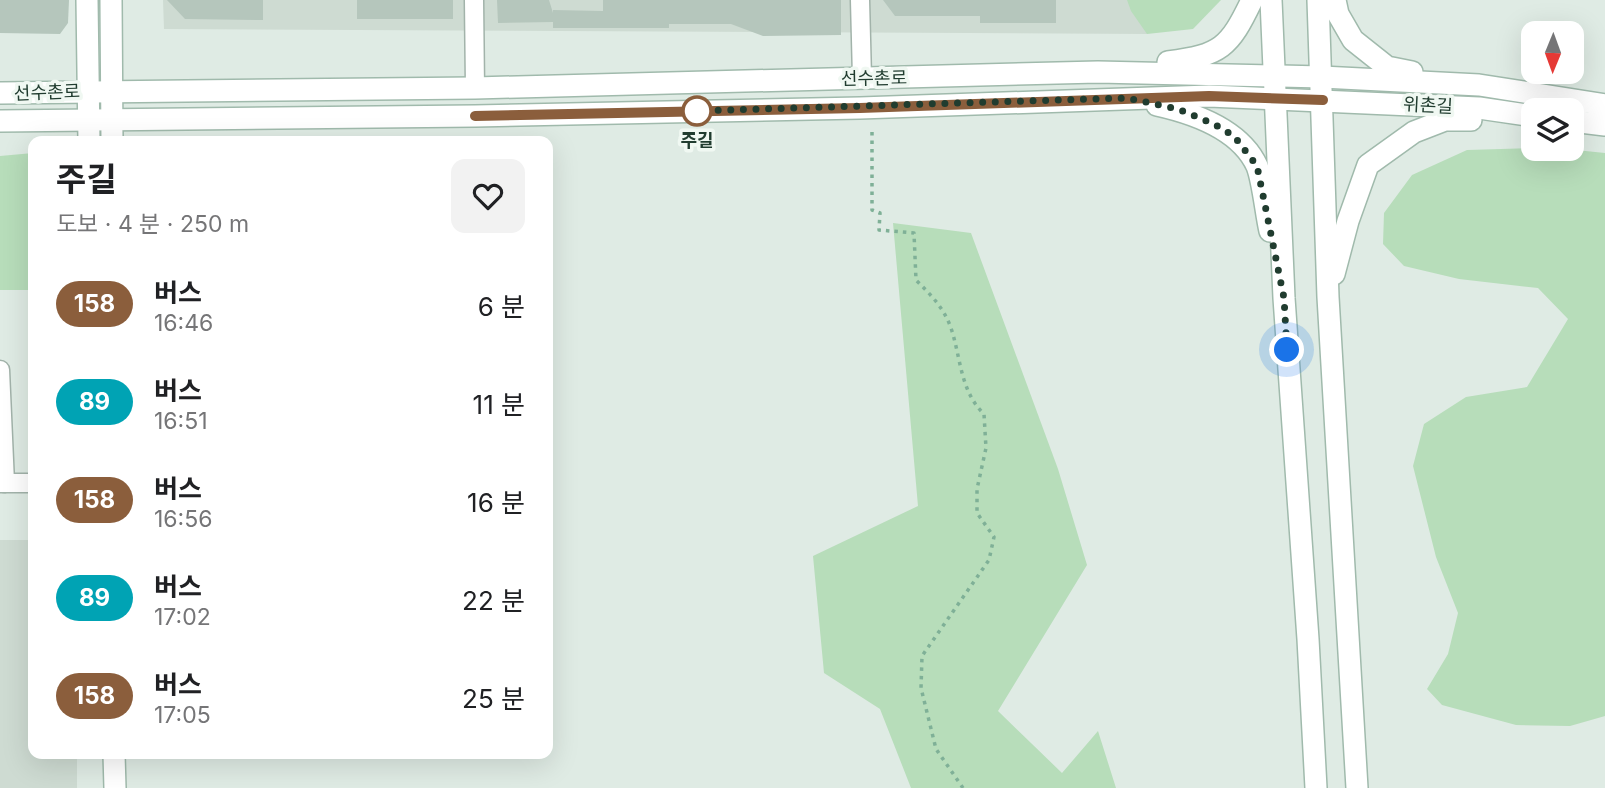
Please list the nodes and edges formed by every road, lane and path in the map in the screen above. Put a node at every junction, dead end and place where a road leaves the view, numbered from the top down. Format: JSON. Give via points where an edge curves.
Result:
{"nodes":[{"id":1,"x":87,"y":0,"type":"edge"},
{"id":2,"x":111,"y":0,"type":"edge"},
{"id":3,"x":474,"y":0,"type":"edge"},
{"id":4,"x":860,"y":0,"type":"edge"},
{"id":5,"x":1252,"y":0,"type":"edge"},
{"id":6,"x":1270,"y":0,"type":"edge"},
{"id":7,"x":1318,"y":0,"type":"edge"},
{"id":8,"x":1335,"y":0,"type":"edge"},
{"id":9,"x":1098,"y":72,"type":"junction"},
{"id":10,"x":1274,"y":77,"type":"junction"},
{"id":11,"x":1322,"y":77,"type":"junction"},
{"id":12,"x":862,"y":78,"type":"junction"},
{"id":13,"x":1479,"y":85,"type":"junction"},
{"id":14,"x":475,"y":88,"type":"junction"},
{"id":15,"x":88,"y":92,"type":"junction"},
{"id":16,"x":0,"y":93,"type":"edge"},
{"id":17,"x":112,"y":93,"type":"junction"},
{"id":18,"x":1127,"y":98,"type":"junction"},
{"id":19,"x":1275,"y":99,"type":"junction"},
{"id":20,"x":1323,"y":100,"type":"junction"},
{"id":21,"x":1605,"y":105,"type":"edge"},
{"id":22,"x":1521,"y":115,"type":"edge"},
{"id":23,"x":475,"y":116,"type":"junction"},
{"id":24,"x":1521,"y":117,"type":"edge"},
{"id":25,"x":89,"y":120,"type":"junction"},
{"id":26,"x":113,"y":120,"type":"junction"},
{"id":27,"x":0,"y":121,"type":"edge"},
{"id":28,"x":1584,"y":122,"type":"edge"},
{"id":29,"x":1605,"y":125,"type":"edge"},
{"id":30,"x":872,"y":132,"type":"dead end"},
{"id":31,"x":89,"y":136,"type":"edge"},
{"id":32,"x":113,"y":136,"type":"edge"},
{"id":33,"x":1328,"y":297,"type":"junction"},
{"id":34,"x":1284,"y":298,"type":"junction"},
{"id":35,"x":0,"y":370,"type":"edge"},
{"id":36,"x":3,"y":483,"type":"edge"},
{"id":37,"x":28,"y":483,"type":"edge"},
{"id":38,"x":114,"y":759,"type":"edge"},
{"id":39,"x":115,"y":788,"type":"edge"},
{"id":40,"x":963,"y":788,"type":"edge"},
{"id":41,"x":1316,"y":788,"type":"edge"},
{"id":42,"x":1357,"y":788,"type":"edge"}],
"edges":[{"from":1,"to":15,"type":"street","name":"선수촌로"},
{"from":2,"to":17,"type":"street"},
{"from":3,"to":14,"type":"street"},
{"from":4,"to":12,"type":"street"},
{"from":5,"to":9,"type":"street","via":[[1225,47],[1198,58]]},
{"from":6,"to":10,"type":"street"},
{"from":7,"to":11,"type":"street"},
{"from":8,"to":13,"type":"street","via":[[1353,40],[1387,67]]},
{"from":9,"to":10,"type":"street","name":"선수촌로"},
{"from":9,"to":12,"type":"street","name":"선수촌로"},
{"from":10,"to":11,"type":"street","name":"선수촌로"},
{"from":10,"to":19,"type":"street"},
{"from":11,"to":13,"type":"street","name":"선수촌로"},
{"from":11,"to":20,"type":"street"},
{"from":12,"to":14,"type":"street","name":"선수촌로"},
{"from":13,"to":21,"type":"street"},
{"from":14,"to":17,"type":"street","name":"선수촌로"},
{"from":14,"to":23,"type":"street"},
{"from":15,"to":16,"type":"street","name":"선수촌로"},
{"from":15,"to":17,"type":"street","name":"선수촌로"},
{"from":15,"to":25,"type":"street"},
{"from":17,"to":26,"type":"street"},
{"from":18,"to":19,"type":"street","name":"선수촌로"},
{"from":18,"to":23,"type":"street","name":"선수촌로"},
{"from":18,"to":34,"type":"street","via":[[1178,109],[1234,136],[1257,166]]},
{"from":19,"to":20,"type":"street","name":"선수촌로"},
{"from":19,"to":34,"type":"street"},
{"from":20,"to":22,"type":"street","name":"위촌길","via":[[1479,108]]},
{"from":20,"to":33,"type":"street"},
{"from":23,"to":26,"type":"street","name":"선수촌로"},
{"from":24,"to":33,"type":"street","via":[[1445,120],[1414,132],[1368,165]]},
{"from":25,"to":26,"type":"street","name":"선수촌로"},
{"from":25,"to":27,"type":"street","name":"선수촌로"},
{"from":25,"to":31,"type":"street","name":"선수촌로"},
{"from":26,"to":32,"type":"street"},
{"from":28,"to":29,"type":"street"},
{"from":30,"to":40,"type":"path","via":[[872,210],[880,213],[879,230],[914,233],[916,280],[939,302],[964,380],[984,414],[986,448],[977,513],[994,537],[989,560],[922,656],[921,688],[936,749]]},
{"from":33,"to":42,"type":"street"},
{"from":34,"to":41,"type":"street"},
{"from":35,"to":36,"type":"street"},
{"from":36,"to":37,"type":"street"},
{"from":38,"to":39,"type":"street"}]}
